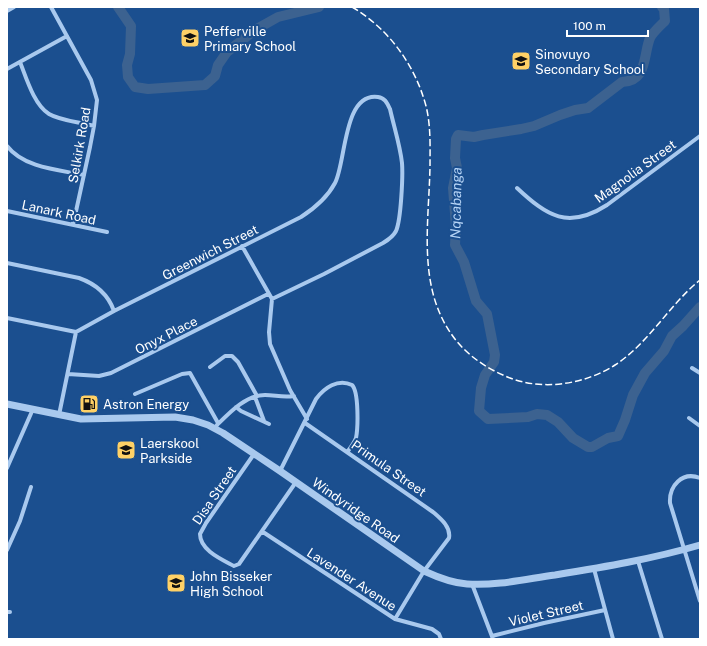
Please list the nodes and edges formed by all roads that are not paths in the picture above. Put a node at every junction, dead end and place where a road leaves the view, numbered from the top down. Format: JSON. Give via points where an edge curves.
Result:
{"nodes":[{"id":1,"x":14,"y":7,"type":"edge"},
{"id":2,"x":51,"y":7,"type":"edge"},
{"id":3,"x":7,"y":11,"type":"edge"},
{"id":4,"x":67,"y":36,"type":"junction"},
{"id":5,"x":20,"y":62,"type":"junction"},
{"id":6,"x":7,"y":69,"type":"edge"},
{"id":7,"x":94,"y":126,"type":"junction"},
{"id":8,"x":700,"y":136,"type":"edge"},
{"id":9,"x":7,"y":146,"type":"edge"},
{"id":10,"x":84,"y":175,"type":"junction"},
{"id":11,"x":518,"y":188,"type":"dead end"},
{"id":12,"x":7,"y":211,"type":"edge"},
{"id":13,"x":73,"y":225,"type":"junction"},
{"id":14,"x":107,"y":232,"type":"dead end"},
{"id":15,"x":242,"y":246,"type":"junction"},
{"id":16,"x":7,"y":263,"type":"edge"},
{"id":17,"x":268,"y":294,"type":"junction"},
{"id":18,"x":272,"y":299,"type":"junction"},
{"id":19,"x":114,"y":311,"type":"junction"},
{"id":20,"x":7,"y":318,"type":"edge"},
{"id":21,"x":76,"y":332,"type":"junction"},
{"id":22,"x":210,"y":367,"type":"dead end"},
{"id":23,"x":692,"y":368,"type":"dead end"},
{"id":24,"x":700,"y":373,"type":"edge"},
{"id":25,"x":68,"y":374,"type":"junction"},
{"id":26,"x":135,"y":394,"type":"dead end"},
{"id":27,"x":294,"y":396,"type":"junction"},
{"id":28,"x":256,"y":397,"type":"junction"},
{"id":29,"x":7,"y":404,"type":"edge"},
{"id":30,"x":236,"y":407,"type":"junction"},
{"id":31,"x":33,"y":409,"type":"junction"},
{"id":32,"x":59,"y":415,"type":"junction"},
{"id":33,"x":689,"y":418,"type":"dead end"},
{"id":34,"x":306,"y":421,"type":"junction"},
{"id":35,"x":264,"y":422,"type":"junction"},
{"id":36,"x":269,"y":424,"type":"dead end"},
{"id":37,"x":216,"y":426,"type":"junction"},
{"id":38,"x":700,"y":426,"type":"edge"},
{"id":39,"x":348,"y":451,"type":"junction"},
{"id":40,"x":254,"y":454,"type":"junction"},
{"id":41,"x":7,"y":468,"type":"edge"},
{"id":42,"x":280,"y":471,"type":"junction"},
{"id":43,"x":700,"y":478,"type":"edge"},
{"id":44,"x":296,"y":482,"type":"junction"},
{"id":45,"x":32,"y":487,"type":"dead end"},
{"id":46,"x":263,"y":532,"type":"junction"},
{"id":47,"x":700,"y":545,"type":"edge"},
{"id":48,"x":7,"y":550,"type":"edge"},
{"id":49,"x":684,"y":550,"type":"junction"},
{"id":50,"x":638,"y":561,"type":"junction"},
{"id":51,"x":594,"y":569,"type":"junction"},
{"id":52,"x":424,"y":571,"type":"junction"},
{"id":53,"x":472,"y":584,"type":"junction"},
{"id":54,"x":700,"y":601,"type":"edge"},
{"id":55,"x":605,"y":610,"type":"junction"},
{"id":56,"x":395,"y":619,"type":"junction"},
{"id":57,"x":493,"y":638,"type":"edge"},
{"id":58,"x":441,"y":639,"type":"edge"},
{"id":59,"x":614,"y":639,"type":"edge"},
{"id":60,"x":662,"y":639,"type":"edge"}],
"edges":[{"from":1,"to":3,"type":"street"},
{"from":2,"to":4,"type":"street","name":"Selkirk Road"},
{"from":4,"to":5,"type":"street"},
{"from":4,"to":7,"type":"street","name":"Selkirk Road","via":[[94,86],[97,100]]},
{"from":5,"to":6,"type":"street"},
{"from":5,"to":7,"type":"street","via":[[35,97],[48,114]]},
{"from":7,"to":10,"type":"street","name":"Selkirk Road"},
{"from":8,"to":11,"type":"street","name":"Magnolia Street","via":[[607,205],[581,217],[564,218],[547,213]]},
{"from":9,"to":10,"type":"street","via":[[25,161]]},
{"from":10,"to":13,"type":"street","name":"Selkirk Road"},
{"from":12,"to":13,"type":"street","name":"Lanark Road"},
{"from":13,"to":14,"type":"street","name":"Lanark Road"},
{"from":15,"to":17,"type":"street"},
{"from":15,"to":18,"type":"street","name":"Greenwich Street","via":[[301,217],[319,205],[336,182],[350,120],[357,107],[364,100],[374,97],[384,99],[390,109],[402,163],[395,232],[389,240]]},
{"from":15,"to":19,"type":"street","name":"Greenwich Street"},
{"from":16,"to":19,"type":"street","via":[[79,278],[94,284],[111,303]]},
{"from":17,"to":18,"type":"street"},
{"from":17,"to":25,"type":"street","name":"Onyx Place","via":[[110,374]]},
{"from":18,"to":27,"type":"street","via":[[269,338]]},
{"from":19,"to":21,"type":"street","name":"Greenwich Street"},
{"from":20,"to":21,"type":"street"},
{"from":21,"to":25,"type":"street"},
{"from":22,"to":28,"type":"street","via":[[225,356],[232,356],[238,362]]},
{"from":23,"to":24,"type":"street"},
{"from":25,"to":32,"type":"street"},
{"from":26,"to":37,"type":"street","via":[[190,373]]},
{"from":27,"to":28,"type":"street"},
{"from":27,"to":34,"type":"street"},
{"from":28,"to":30,"type":"street"},
{"from":28,"to":35,"type":"street"},
{"from":29,"to":31,"type":"street","name":"Windyridge Road"},
{"from":30,"to":35,"type":"street","via":[[241,412]]},
{"from":30,"to":37,"type":"street"},
{"from":31,"to":32,"type":"street","name":"Windyridge Road"},
{"from":31,"to":41,"type":"street"},
{"from":32,"to":37,"type":"street","name":"Windyridge Road","via":[[90,419],[176,417]]},
{"from":33,"to":38,"type":"street"},
{"from":34,"to":39,"type":"street","name":"Primula Street"},
{"from":34,"to":39,"type":"street","via":[[316,399],[326,389],[345,382],[352,385],[356,391],[357,425],[354,443]]},
{"from":34,"to":42,"type":"street"},
{"from":35,"to":36,"type":"street"},
{"from":37,"to":40,"type":"street","name":"Windyridge Road"},
{"from":39,"to":52,"type":"street","name":"Primula Street","via":[[433,512],[446,525],[449,538]]},
{"from":40,"to":42,"type":"street","name":"Windyridge Road"},
{"from":40,"to":46,"type":"street","name":"Disa Street","via":[[200,534],[206,548],[234,566],[239,564]]},
{"from":42,"to":44,"type":"street","name":"Windyridge Road"},
{"from":43,"to":49,"type":"street","via":[[689,476],[680,479],[669,496]]},
{"from":44,"to":46,"type":"street"},
{"from":44,"to":52,"type":"street","name":"Windyridge Road"},
{"from":45,"to":48,"type":"street"},
{"from":46,"to":56,"type":"street","name":"Lavender Avenue"},
{"from":47,"to":49,"type":"street","name":"Windyridge Road"},
{"from":49,"to":50,"type":"street","name":"Windyridge Road"},
{"from":49,"to":54,"type":"street"},
{"from":50,"to":51,"type":"street","name":"Windyridge Road"},
{"from":50,"to":60,"type":"street"},
{"from":51,"to":53,"type":"street","name":"Windyridge Road","via":[[502,583]]},
{"from":51,"to":55,"type":"street"},
{"from":52,"to":53,"type":"street","name":"Windyridge Road","via":[[454,582]]},
{"from":52,"to":56,"type":"street"},
{"from":53,"to":57,"type":"street"},
{"from":55,"to":57,"type":"street","name":"Violet Street","via":[[544,623]]},
{"from":55,"to":59,"type":"street"},
{"from":56,"to":58,"type":"street","name":"Lavender Avenue","via":[[436,631]]}]}
